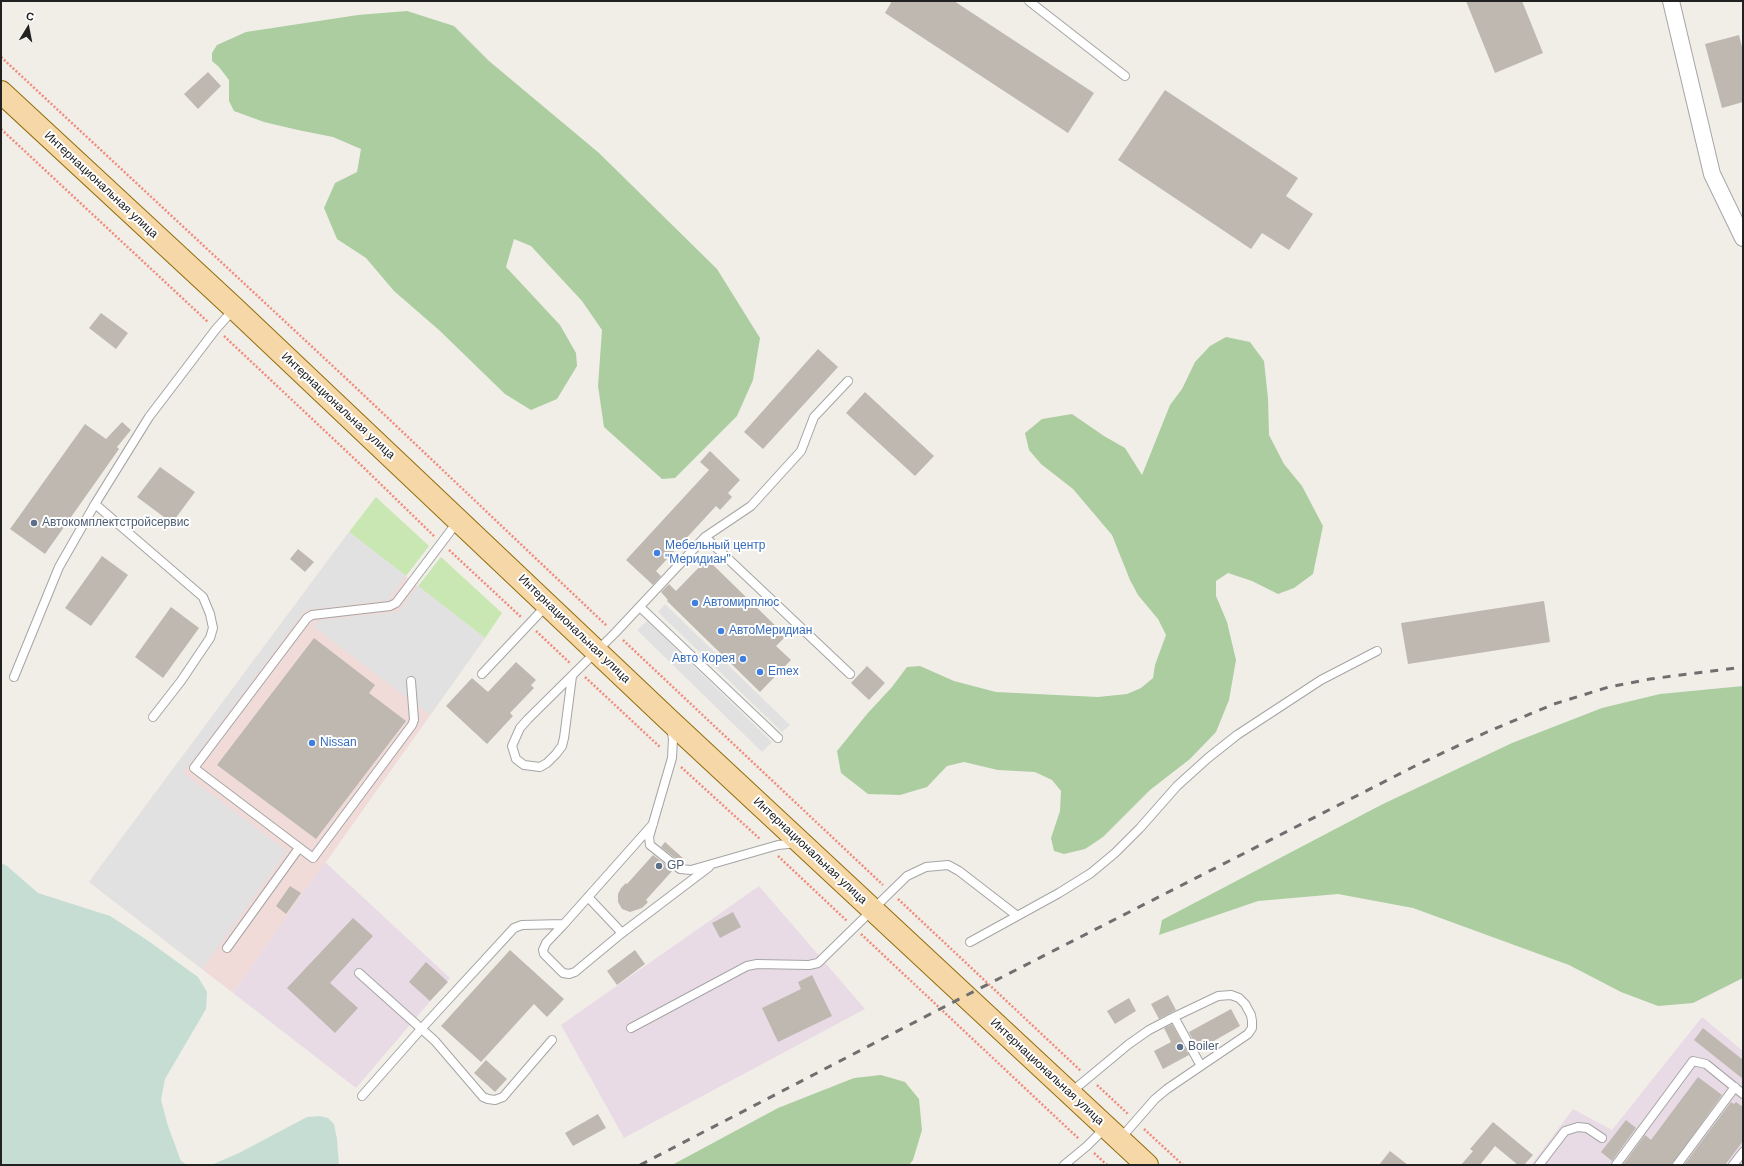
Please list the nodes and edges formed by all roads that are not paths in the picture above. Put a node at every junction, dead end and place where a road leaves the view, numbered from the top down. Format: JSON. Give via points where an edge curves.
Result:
{"nodes":[{"id":1,"x":1029,"y":1,"type":"edge"},
{"id":2,"x":1671,"y":1,"type":"edge"},
{"id":3,"x":1124,"y":76,"type":"dead end"},
{"id":4,"x":1,"y":92,"type":"edge"},
{"id":5,"x":1743,"y":238,"type":"edge"},
{"id":6,"x":234,"y":308,"type":"junction"},
{"id":7,"x":848,"y":381,"type":"dead end"},
{"id":8,"x":95,"y":504,"type":"junction"},
{"id":9,"x":459,"y":520,"type":"junction"},
{"id":10,"x":705,"y":537,"type":"junction"},
{"id":11,"x":547,"y":604,"type":"junction"},
{"id":12,"x":640,"y":606,"type":"junction"},
{"id":13,"x":597,"y":651,"type":"junction"},
{"id":14,"x":1377,"y":651,"type":"dead end"},
{"id":15,"x":575,"y":673,"type":"junction"},
{"id":16,"x":482,"y":674,"type":"dead end"},
{"id":17,"x":850,"y":674,"type":"dead end"},
{"id":18,"x":14,"y":677,"type":"dead end"},
{"id":19,"x":411,"y":681,"type":"dead end"},
{"id":20,"x":153,"y":717,"type":"dead end"},
{"id":21,"x":670,"y":721,"type":"junction"},
{"id":22,"x":778,"y":738,"type":"dead end"},
{"id":23,"x":653,"y":824,"type":"junction"},
{"id":24,"x":802,"y":843,"type":"junction"},
{"id":25,"x":300,"y":848,"type":"junction"},
{"id":26,"x":714,"y":864,"type":"junction"},
{"id":27,"x":588,"y":897,"type":"junction"},
{"id":28,"x":874,"y":910,"type":"junction"},
{"id":29,"x":1016,"y":915,"type":"junction"},
{"id":30,"x":564,"y":924,"type":"junction"},
{"id":31,"x":622,"y":932,"type":"junction"},
{"id":32,"x":970,"y":942,"type":"dead end"},
{"id":33,"x":227,"y":948,"type":"dead end"},
{"id":34,"x":359,"y":973,"type":"dead end"},
{"id":35,"x":1174,"y":1017,"type":"junction"},
{"id":36,"x":422,"y":1028,"type":"junction"},
{"id":37,"x":631,"y":1028,"type":"dead end"},
{"id":38,"x":552,"y":1040,"type":"dead end"},
{"id":39,"x":1201,"y":1066,"type":"junction"},
{"id":40,"x":1735,"y":1087,"type":"junction"},
{"id":41,"x":1070,"y":1093,"type":"junction"},
{"id":42,"x":1743,"y":1094,"type":"edge"},
{"id":43,"x":362,"y":1096,"type":"dead end"},
{"id":44,"x":1113,"y":1133,"type":"junction"},
{"id":45,"x":1602,"y":1138,"type":"dead end"},
{"id":46,"x":1743,"y":1152,"type":"edge"},
{"id":47,"x":1064,"y":1165,"type":"edge"},
{"id":48,"x":1147,"y":1165,"type":"edge"},
{"id":49,"x":1539,"y":1165,"type":"edge"},
{"id":50,"x":1616,"y":1165,"type":"edge"},
{"id":51,"x":1677,"y":1165,"type":"edge"},
{"id":52,"x":1733,"y":1165,"type":"edge"}],
"edges":[{"from":1,"to":3,"type":"lane"},
{"from":2,"to":5,"type":"street","via":[[1712,174]]},
{"from":4,"to":6,"type":"main road","name":"Интернациональная улица"},
{"from":6,"to":8,"type":"lane","via":[[149,417]]},
{"from":6,"to":9,"type":"main road","name":"Интернациональная улица"},
{"from":7,"to":10,"type":"lane","via":[[814,417],[801,451],[751,506]]},
{"from":8,"to":18,"type":"lane","via":[[58,567]]},
{"from":8,"to":20,"type":"lane","via":[[203,598],[210,614],[210,638]]},
{"from":9,"to":11,"type":"main road","name":"Интернациональная улица"},
{"from":9,"to":25,"type":"lane","via":[[396,603],[390,606],[312,615],[307,618],[194,768]]},
{"from":10,"to":12,"type":"lane"},
{"from":10,"to":17,"type":"lane"},
{"from":11,"to":13,"type":"main road","name":"Интернациональная улица"},
{"from":11,"to":16,"type":"lane"},
{"from":12,"to":13,"type":"lane"},
{"from":12,"to":22,"type":"lane"},
{"from":13,"to":15,"type":"lane"},
{"from":13,"to":21,"type":"main road","name":"Интернациональная улица"},
{"from":14,"to":29,"type":"lane","via":[[1320,680],[1237,735],[1177,786],[1140,828],[1097,868],[1059,893]]},
{"from":15,"to":15,"type":"lane","via":[[562,746],[540,767],[524,765],[516,759],[512,746],[520,728]]},
{"from":19,"to":25,"type":"lane","via":[[414,720],[412,725],[313,858]]},
{"from":21,"to":23,"type":"lane","via":[[673,739],[672,758]]},
{"from":21,"to":24,"type":"main road","name":"Интернациональная улица"},
{"from":23,"to":26,"type":"lane","via":[[649,837],[650,845],[680,869],[691,870]]},
{"from":23,"to":27,"type":"lane"},
{"from":24,"to":26,"type":"lane","via":[[769,848]]},
{"from":24,"to":28,"type":"main road","name":"Интернациональная улица"},
{"from":25,"to":33,"type":"lane"},
{"from":26,"to":31,"type":"lane"},
{"from":27,"to":30,"type":"lane"},
{"from":27,"to":31,"type":"lane"},
{"from":28,"to":29,"type":"lane","via":[[907,876],[926,867],[948,865]]},
{"from":28,"to":37,"type":"lane","via":[[822,960],[814,964],[747,966]]},
{"from":28,"to":41,"type":"main road","name":"Интернациональная улица"},
{"from":29,"to":32,"type":"lane"},
{"from":30,"to":31,"type":"lane","via":[[546,943],[543,950],[563,973],[569,974],[575,972]]},
{"from":30,"to":36,"type":"lane","via":[[522,925],[514,928]]},
{"from":34,"to":36,"type":"lane"},
{"from":35,"to":39,"type":"lane"},
{"from":35,"to":39,"type":"lane","via":[[1218,996],[1231,995],[1245,1004],[1251,1015],[1252,1028],[1248,1034]]},
{"from":35,"to":41,"type":"lane","via":[[1129,1044]]},
{"from":36,"to":38,"type":"lane","via":[[483,1097],[495,1100],[503,1097]]},
{"from":36,"to":43,"type":"lane"},
{"from":39,"to":44,"type":"lane","via":[[1155,1099],[1136,1121]]},
{"from":40,"to":42,"type":"lane"},
{"from":40,"to":50,"type":"lane","via":[[1706,1064],[1693,1061]]},
{"from":40,"to":51,"type":"lane"},
{"from":41,"to":44,"type":"main road","name":"Интернациональная улица"},
{"from":44,"to":47,"type":"lane","via":[[1087,1146]]},
{"from":44,"to":48,"type":"main road","name":"Интернациональная улица"},
{"from":45,"to":49,"type":"lane","via":[[1587,1128],[1578,1127],[1565,1131]]},
{"from":46,"to":52,"type":"lane"}]}
